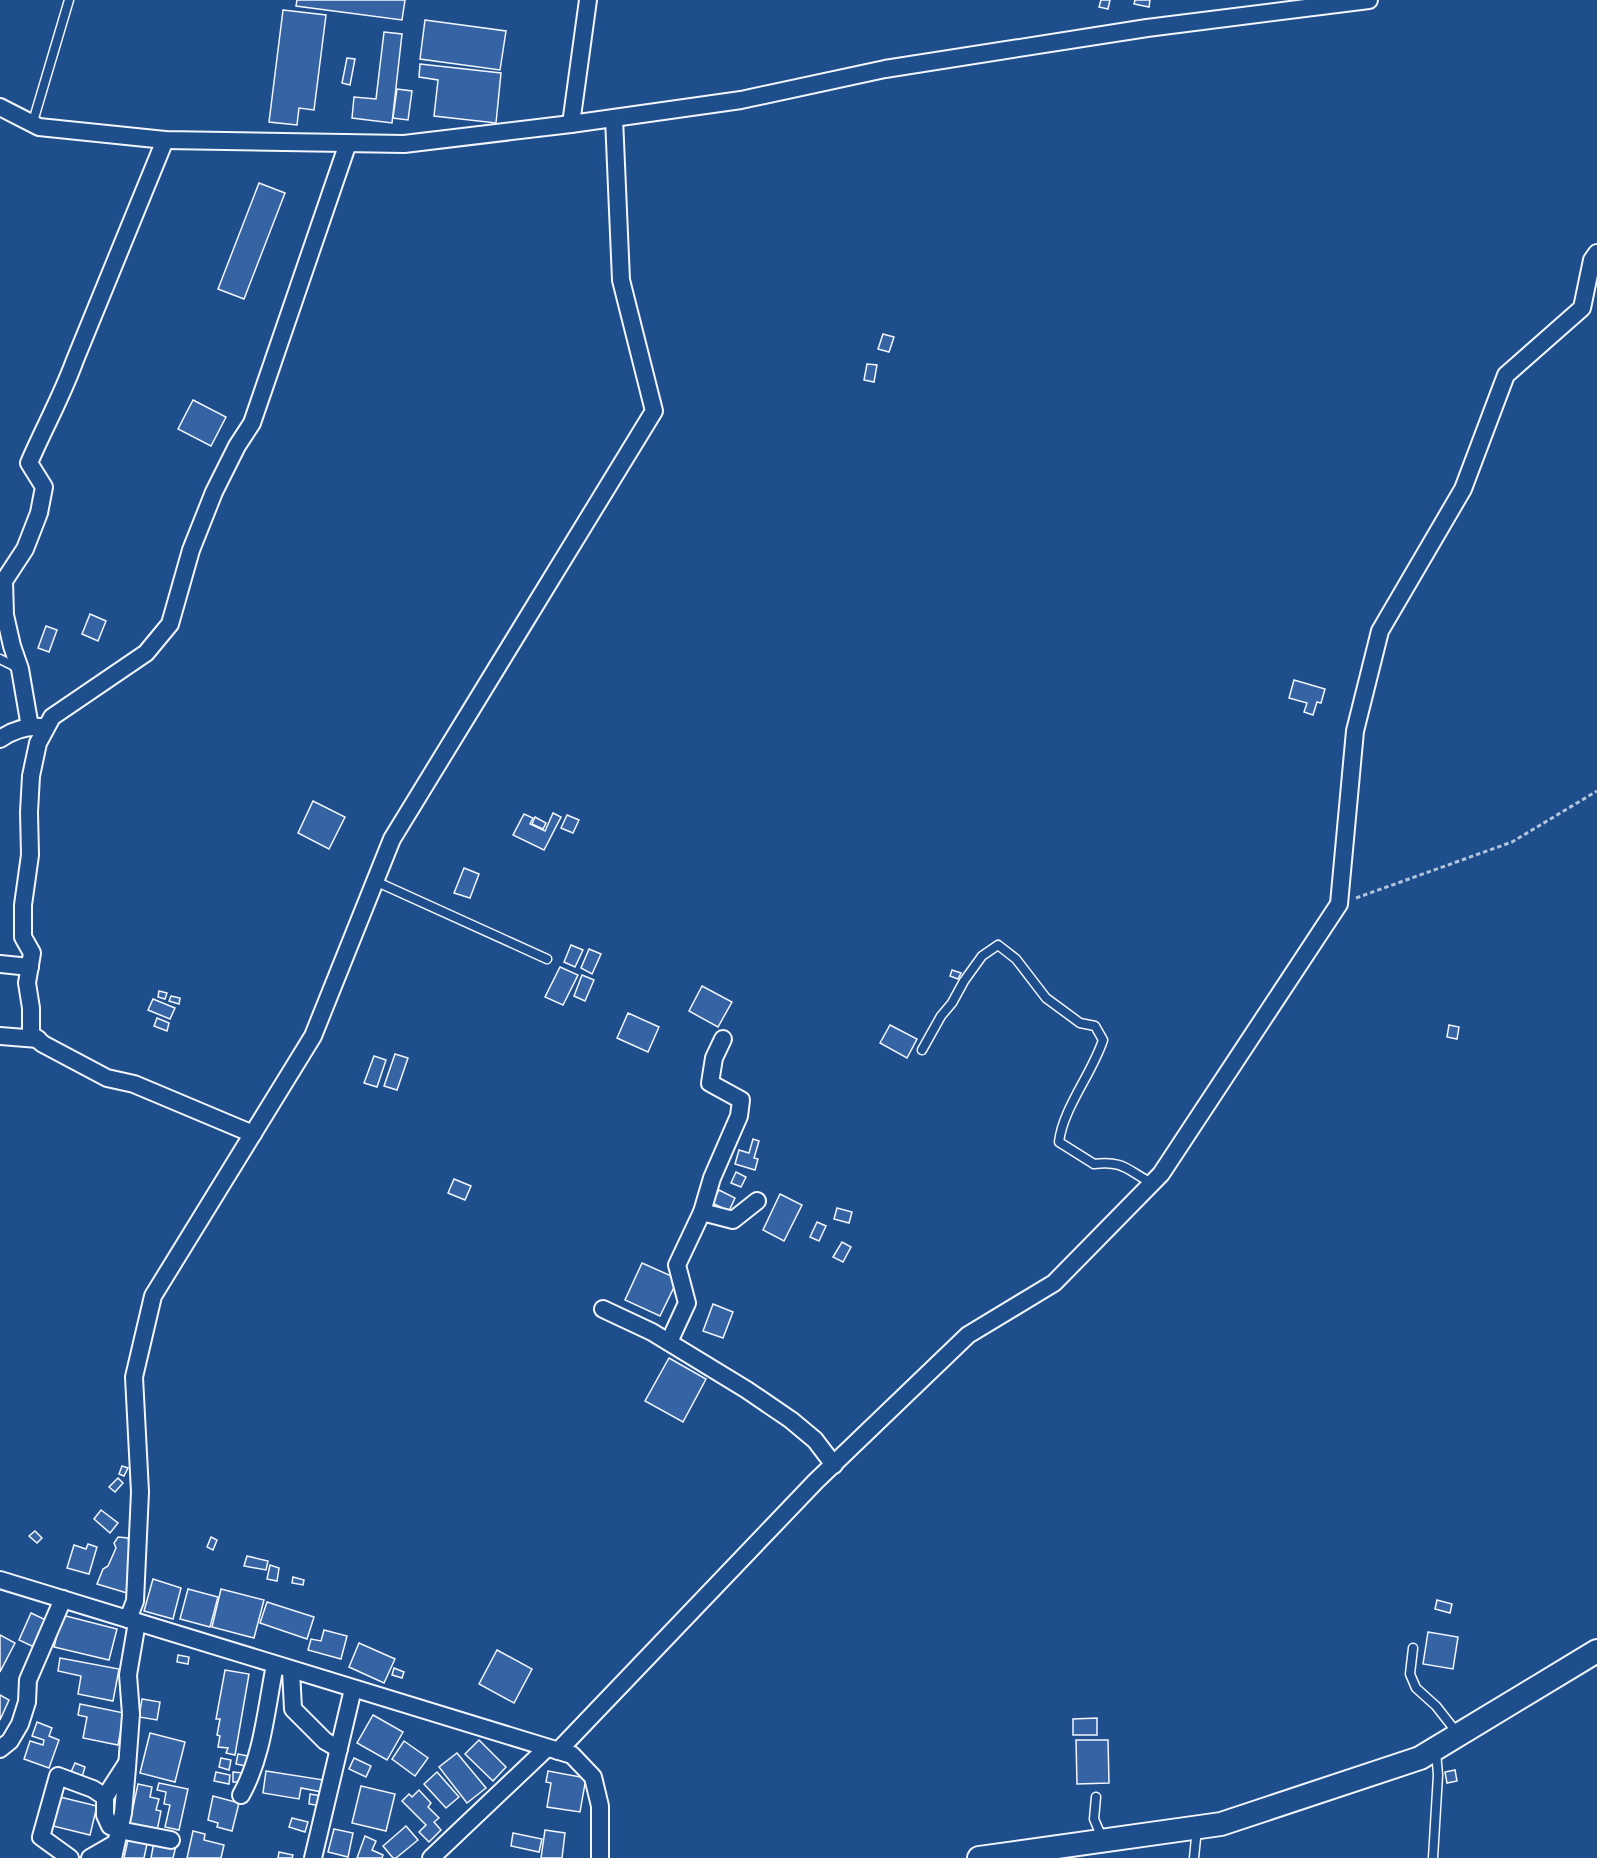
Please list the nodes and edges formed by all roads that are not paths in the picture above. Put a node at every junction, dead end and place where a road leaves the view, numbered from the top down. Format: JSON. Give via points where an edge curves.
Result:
{"nodes":[{"id":1,"x":69,"y":0,"type":"edge"},
{"id":2,"x":588,"y":0,"type":"edge"},
{"id":3,"x":1369,"y":0,"type":"edge"},
{"id":4,"x":0,"y":107,"type":"edge"},
{"id":5,"x":614,"y":118,"type":"junction"},
{"id":6,"x":571,"y":124,"type":"junction"},
{"id":7,"x":32,"y":125,"type":"junction"},
{"id":8,"x":165,"y":140,"type":"junction"},
{"id":9,"x":348,"y":143,"type":"junction"},
{"id":10,"x":1597,"y":253,"type":"edge"},
{"id":11,"x":0,"y":660,"type":"edge"},
{"id":12,"x":20,"y":669,"type":"junction"},
{"id":13,"x":39,"y":727,"type":"junction"},
{"id":14,"x":0,"y":739,"type":"edge"},
{"id":15,"x":375,"y":881,"type":"junction"},
{"id":16,"x":547,"y":959,"type":"dead end"},
{"id":17,"x":0,"y":964,"type":"edge"},
{"id":18,"x":30,"y":967,"type":"junction"},
{"id":19,"x":0,"y":1036,"type":"edge"},
{"id":20,"x":38,"y":1039,"type":"junction"},
{"id":21,"x":723,"y":1040,"type":"dead end"},
{"id":22,"x":922,"y":1050,"type":"dead end"},
{"id":23,"x":253,"y":1134,"type":"junction"},
{"id":24,"x":1152,"y":1183,"type":"junction"},
{"id":25,"x":757,"y":1201,"type":"dead end"},
{"id":26,"x":702,"y":1212,"type":"junction"},
{"id":27,"x":603,"y":1309,"type":"dead end"},
{"id":28,"x":669,"y":1342,"type":"junction"},
{"id":29,"x":834,"y":1465,"type":"junction"},
{"id":30,"x":0,"y":1580,"type":"edge"},
{"id":31,"x":19,"y":1586,"type":"junction"},
{"id":32,"x":0,"y":1588,"type":"edge"},
{"id":33,"x":63,"y":1599,"type":"junction"},
{"id":34,"x":132,"y":1621,"type":"junction"},
{"id":35,"x":1413,"y":1648,"type":"dead end"},
{"id":36,"x":1597,"y":1651,"type":"edge"},
{"id":37,"x":283,"y":1667,"type":"junction"},
{"id":38,"x":353,"y":1689,"type":"junction"},
{"id":39,"x":1458,"y":1735,"type":"junction"},
{"id":40,"x":1436,"y":1748,"type":"junction"},
{"id":41,"x":0,"y":1749,"type":"edge"},
{"id":42,"x":339,"y":1749,"type":"junction"},
{"id":43,"x":552,"y":1749,"type":"junction"},
{"id":44,"x":128,"y":1763,"type":"junction"},
{"id":45,"x":241,"y":1795,"type":"dead end"},
{"id":46,"x":105,"y":1797,"type":"junction"},
{"id":47,"x":1096,"y":1797,"type":"dead end"},
{"id":48,"x":1197,"y":1827,"type":"junction"},
{"id":49,"x":171,"y":1840,"type":"dead end"},
{"id":50,"x":1103,"y":1840,"type":"junction"},
{"id":51,"x":116,"y":1844,"type":"edge"},
{"id":52,"x":70,"y":1858,"type":"edge"},
{"id":53,"x":90,"y":1858,"type":"edge"},
{"id":54,"x":313,"y":1858,"type":"edge"},
{"id":55,"x":431,"y":1858,"type":"edge"},
{"id":56,"x":600,"y":1858,"type":"edge"},
{"id":57,"x":979,"y":1858,"type":"edge"},
{"id":58,"x":1194,"y":1858,"type":"edge"},
{"id":59,"x":1433,"y":1858,"type":"edge"}],
"edges":[{"from":1,"to":7,"type":"lane"},
{"from":2,"to":6,"type":"street"},
{"from":3,"to":5,"type":"street","via":[[1147,28],[885,69],[741,100]]},
{"from":4,"to":7,"type":"street"},
{"from":5,"to":6,"type":"street"},
{"from":5,"to":15,"type":"street","via":[[621,280],[654,411],[392,839]]},
{"from":6,"to":9,"type":"street","via":[[404,144]]},
{"from":7,"to":8,"type":"street"},
{"from":8,"to":9,"type":"street"},
{"from":8,"to":12,"type":"street","via":[[63,394],[29,463],[44,487],[39,513],[25,549],[4,581],[5,615]]},
{"from":9,"to":13,"type":"street","via":[[252,423],[214,492],[191,550],[170,624],[146,653]]},
{"from":10,"to":24,"type":"street","via":[[1582,308],[1506,375],[1463,489],[1380,631],[1355,732],[1339,904]]},
{"from":11,"to":12,"type":"lane"},
{"from":12,"to":13,"type":"street"},
{"from":13,"to":14,"type":"street"},
{"from":13,"to":18,"type":"street","via":[[23,906],[23,937],[32,953]]},
{"from":15,"to":16,"type":"lane"},
{"from":15,"to":23,"type":"street","via":[[313,1036]]},
{"from":17,"to":18,"type":"street"},
{"from":18,"to":20,"type":"street","via":[[27,983],[31,1034]]},
{"from":19,"to":20,"type":"street"},
{"from":20,"to":23,"type":"street","via":[[107,1078],[134,1084]]},
{"from":21,"to":26,"type":"street","via":[[714,1058],[710,1083],[741,1100],[739,1116]]},
{"from":22,"to":24,"type":"lane","via":[[982,956],[998,945],[1016,959],[1046,998],[1080,1023],[1095,1026],[1103,1040],[1061,1127],[1059,1142],[1094,1164],[1111,1162],[1125,1166]]},
{"from":23,"to":34,"type":"street","via":[[153,1296],[134,1377],[140,1492]]},
{"from":24,"to":29,"type":"street","via":[[1054,1283],[968,1335]]},
{"from":25,"to":26,"type":"street","via":[[733,1220]]},
{"from":26,"to":28,"type":"street","via":[[677,1265],[687,1303]]},
{"from":27,"to":28,"type":"street"},
{"from":28,"to":29,"type":"street","via":[[791,1420],[815,1440]]},
{"from":29,"to":43,"type":"street"},
{"from":30,"to":31,"type":"street"},
{"from":31,"to":32,"type":"street"},
{"from":31,"to":33,"type":"street"},
{"from":33,"to":34,"type":"street"},
{"from":33,"to":41,"type":"street","via":[[28,1680],[20,1724]]},
{"from":34,"to":37,"type":"street"},
{"from":34,"to":44,"type":"street"},
{"from":35,"to":39,"type":"lane","via":[[1410,1674],[1416,1688]]},
{"from":36,"to":39,"type":"street"},
{"from":37,"to":38,"type":"street"},
{"from":37,"to":42,"type":"street","via":[[293,1709],[325,1741]]},
{"from":37,"to":45,"type":"street","via":[[251,1777]]},
{"from":38,"to":42,"type":"street"},
{"from":38,"to":43,"type":"street"},
{"from":39,"to":40,"type":"street"},
{"from":40,"to":48,"type":"street","via":[[1420,1758],[1221,1824]]},
{"from":40,"to":59,"type":"lane"},
{"from":42,"to":54,"type":"street"},
{"from":43,"to":55,"type":"street"},
{"from":43,"to":56,"type":"street","via":[[572,1755],[593,1777],[600,1806]]},
{"from":44,"to":46,"type":"street"},
{"from":44,"to":51,"type":"street"},
{"from":46,"to":51,"type":"street","via":[[105,1815]]},
{"from":46,"to":52,"type":"street","via":[[58,1776],[41,1837]]},
{"from":47,"to":50,"type":"lane","via":[[1094,1819]]},
{"from":48,"to":50,"type":"street"},
{"from":48,"to":58,"type":"lane"},
{"from":49,"to":51,"type":"street"},
{"from":50,"to":57,"type":"street"},
{"from":51,"to":53,"type":"street"}]}
